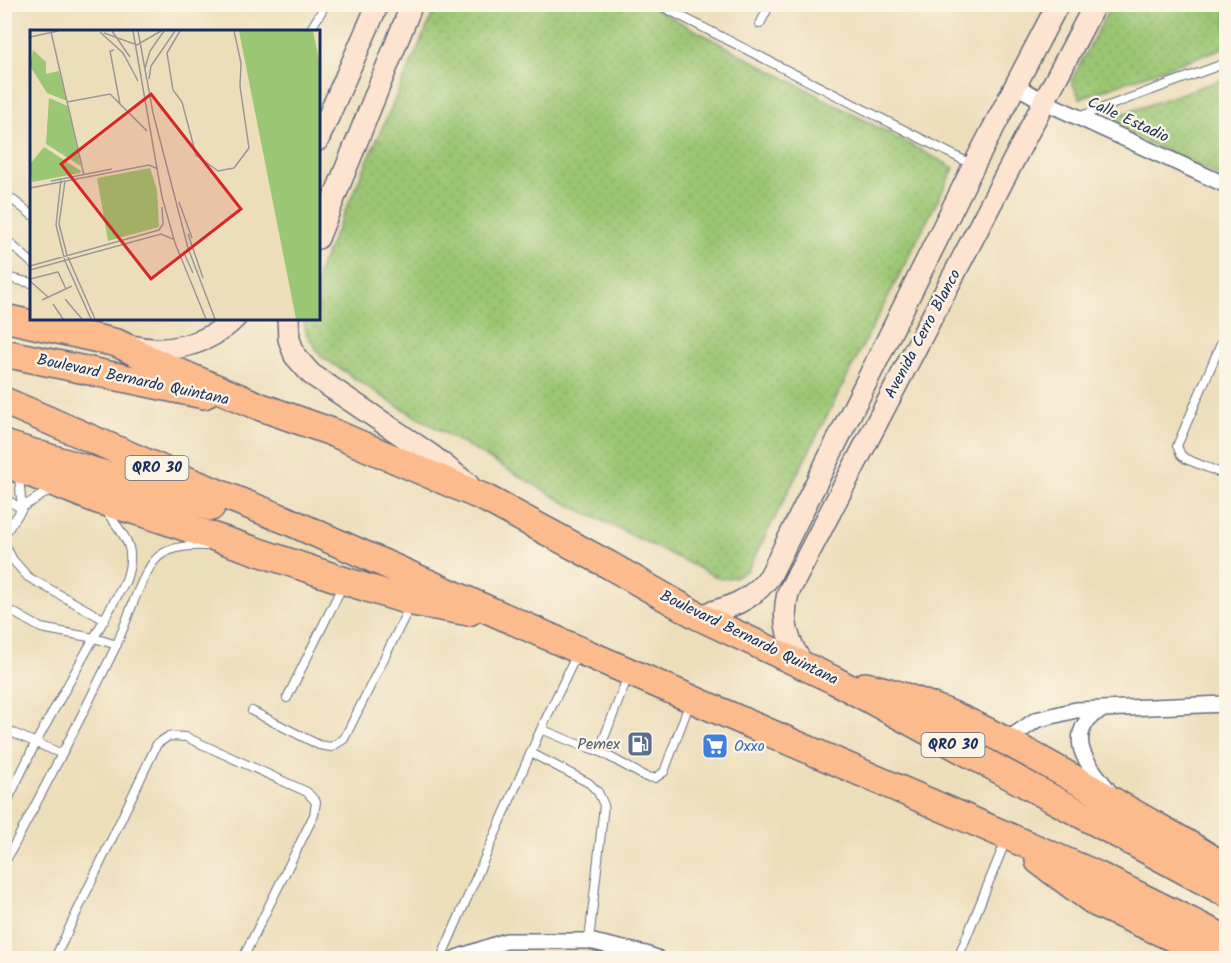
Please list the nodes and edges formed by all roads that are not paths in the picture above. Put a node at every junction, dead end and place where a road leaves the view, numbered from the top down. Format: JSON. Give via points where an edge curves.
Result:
{"nodes":[{"id":1,"x":326,"y":4,"type":"edge"},
{"id":2,"x":378,"y":4,"type":"edge"},
{"id":3,"x":412,"y":4,"type":"edge"},
{"id":4,"x":657,"y":4,"type":"edge"},
{"id":5,"x":770,"y":4,"type":"edge"},
{"id":6,"x":1058,"y":4,"type":"edge"},
{"id":7,"x":1095,"y":4,"type":"edge"},
{"id":8,"x":760,"y":24,"type":"dead end"},
{"id":9,"x":310,"y":30,"type":"edge"},
{"id":10,"x":1227,"y":63,"type":"edge"},
{"id":11,"x":1016,"y":86,"type":"junction"},
{"id":12,"x":1045,"y":102,"type":"junction"},
{"id":13,"x":1078,"y":117,"type":"junction"},
{"id":14,"x":320,"y":135,"type":"edge"},
{"id":15,"x":974,"y":165,"type":"junction"},
{"id":16,"x":1227,"y":186,"type":"edge"},
{"id":17,"x":4,"y":193,"type":"edge"},
{"id":18,"x":30,"y":213,"type":"edge"},
{"id":19,"x":320,"y":233,"type":"edge"},
{"id":20,"x":4,"y":238,"type":"edge"},
{"id":21,"x":30,"y":261,"type":"edge"},
{"id":22,"x":4,"y":277,"type":"edge"},
{"id":23,"x":30,"y":283,"type":"edge"},
{"id":24,"x":4,"y":318,"type":"edge"},
{"id":25,"x":233,"y":320,"type":"edge"},
{"id":26,"x":288,"y":320,"type":"edge"},
{"id":27,"x":1227,"y":332,"type":"edge"},
{"id":28,"x":117,"y":343,"type":"junction"},
{"id":29,"x":4,"y":353,"type":"edge"},
{"id":30,"x":4,"y":401,"type":"edge"},
{"id":31,"x":261,"y":407,"type":"junction"},
{"id":32,"x":4,"y":444,"type":"edge"},
{"id":33,"x":12,"y":466,"type":"edge"},
{"id":34,"x":1227,"y":475,"type":"edge"},
{"id":35,"x":60,"y":485,"type":"junction"},
{"id":36,"x":4,"y":498,"type":"edge"},
{"id":37,"x":487,"y":499,"type":"junction"},
{"id":38,"x":98,"y":500,"type":"junction"},
{"id":39,"x":23,"y":507,"type":"junction"},
{"id":40,"x":311,"y":532,"type":"junction"},
{"id":41,"x":4,"y":535,"type":"edge"},
{"id":42,"x":4,"y":543,"type":"edge"},
{"id":43,"x":269,"y":555,"type":"junction"},
{"id":44,"x":345,"y":581,"type":"junction"},
{"id":45,"x":412,"y":602,"type":"junction"},
{"id":46,"x":4,"y":607,"type":"edge"},
{"id":47,"x":698,"y":616,"type":"junction"},
{"id":48,"x":105,"y":620,"type":"junction"},
{"id":49,"x":517,"y":621,"type":"junction"},
{"id":50,"x":94,"y":638,"type":"junction"},
{"id":51,"x":117,"y":645,"type":"junction"},
{"id":52,"x":579,"y":650,"type":"junction"},
{"id":53,"x":805,"y":667,"type":"junction"},
{"id":54,"x":630,"y":671,"type":"junction"},
{"id":55,"x":834,"y":680,"type":"junction"},
{"id":56,"x":287,"y":698,"type":"dead end"},
{"id":57,"x":691,"y":698,"type":"junction"},
{"id":58,"x":1227,"y":704,"type":"edge"},
{"id":59,"x":1113,"y":708,"type":"junction"},
{"id":60,"x":252,"y":711,"type":"dead end"},
{"id":61,"x":4,"y":729,"type":"edge"},
{"id":62,"x":541,"y":729,"type":"junction"},
{"id":63,"x":1007,"y":740,"type":"junction"},
{"id":64,"x":35,"y":744,"type":"junction"},
{"id":65,"x":599,"y":751,"type":"junction"},
{"id":66,"x":531,"y":753,"type":"junction"},
{"id":67,"x":62,"y":754,"type":"junction"},
{"id":68,"x":1118,"y":804,"type":"junction"},
{"id":69,"x":4,"y":808,"type":"edge"},
{"id":70,"x":1007,"y":836,"type":"junction"},
{"id":71,"x":1200,"y":850,"type":"junction"},
{"id":72,"x":1227,"y":859,"type":"edge"},
{"id":73,"x":4,"y":864,"type":"edge"},
{"id":74,"x":1227,"y":868,"type":"edge"},
{"id":75,"x":1227,"y":893,"type":"edge"},
{"id":76,"x":1227,"y":939,"type":"edge"},
{"id":77,"x":589,"y":940,"type":"junction"},
{"id":78,"x":55,"y":958,"type":"edge"},
{"id":79,"x":243,"y":958,"type":"edge"},
{"id":80,"x":441,"y":958,"type":"edge"},
{"id":81,"x":456,"y":958,"type":"edge"},
{"id":82,"x":657,"y":958,"type":"edge"},
{"id":83,"x":958,"y":958,"type":"edge"},
{"id":84,"x":1218,"y":958,"type":"edge"}],
"edges":[{"from":1,"to":9,"type":"lane"},
{"from":2,"to":14,"type":"main road"},
{"from":3,"to":19,"type":"main road"},
{"from":4,"to":15,"type":"lane"},
{"from":5,"to":8,"type":"lane"},
{"from":6,"to":11,"type":"main road","name":"Avenida Cerro Blanco"},
{"from":7,"to":12,"type":"main road","name":"Avenida Cerro Blanco"},
{"from":10,"to":13,"type":"lane"},
{"from":11,"to":12,"type":"street","name":"Calle Estadio"},
{"from":11,"to":15,"type":"main road","name":"Avenida Cerro Blanco"},
{"from":12,"to":13,"type":"street","name":"Calle Estadio"},
{"from":12,"to":53,"type":"main road","name":"Avenida Cerro Blanco","via":[[788,593],[786,629]]},
{"from":13,"to":16,"type":"street","name":"Calle Estadio"},
{"from":15,"to":47,"type":"main road","name":"Avenida Cerro Blanco","via":[[770,576],[735,606]]},
{"from":17,"to":18,"type":"lane"},
{"from":20,"to":21,"type":"lane"},
{"from":22,"to":23,"type":"lane"},
{"from":24,"to":28,"type":"highway","name":"Boulevard Bernardo Quintana","number":"QRO 30"},
{"from":25,"to":28,"type":"main road","via":[[215,335],[194,344],[152,350]]},
{"from":26,"to":37,"type":"main road","via":[[295,356],[307,369]]},
{"from":27,"to":34,"type":"lane","via":[[1177,446],[1186,459]]},
{"from":28,"to":31,"type":"highway","name":"Boulevard Bernardo Quintana","number":"QRO 30"},
{"from":29,"to":31,"type":"highway","name":"Boulevard Bernardo Quintana","number":"QRO 30"},
{"from":30,"to":40,"type":"highway","number":"QRO 30"},
{"from":31,"to":37,"type":"highway","name":"Boulevard Bernardo Quintana","number":"QRO 30","via":[[329,431]]},
{"from":32,"to":40,"type":"highway","number":"QRO 30","via":[[248,518]]},
{"from":33,"to":35,"type":"highway"},
{"from":33,"to":39,"type":"lane"},
{"from":35,"to":38,"type":"highway"},
{"from":35,"to":39,"type":"lane"},
{"from":36,"to":39,"type":"lane"},
{"from":37,"to":47,"type":"highway","name":"Boulevard Bernardo Quintana","number":"QRO 30"},
{"from":38,"to":43,"type":"highway"},
{"from":38,"to":48,"type":"lane","via":[[122,532],[132,555],[126,580]]},
{"from":39,"to":41,"type":"lane"},
{"from":40,"to":49,"type":"highway","number":"QRO 30"},
{"from":42,"to":48,"type":"lane","via":[[28,577]]},
{"from":43,"to":44,"type":"highway"},
{"from":43,"to":51,"type":"lane","via":[[190,545],[158,557]]},
{"from":44,"to":45,"type":"highway"},
{"from":44,"to":56,"type":"lane"},
{"from":45,"to":49,"type":"highway"},
{"from":45,"to":60,"type":"lane","via":[[344,739],[331,747],[320,746]]},
{"from":46,"to":50,"type":"lane","via":[[41,628]]},
{"from":47,"to":53,"type":"highway","name":"Boulevard Bernardo Quintana","number":"QRO 30"},
{"from":48,"to":50,"type":"lane"},
{"from":49,"to":52,"type":"highway","number":"QRO 30"},
{"from":50,"to":51,"type":"lane"},
{"from":50,"to":64,"type":"lane"},
{"from":51,"to":67,"type":"lane"},
{"from":52,"to":54,"type":"highway","number":"QRO 30"},
{"from":52,"to":62,"type":"lane"},
{"from":53,"to":55,"type":"highway","name":"Boulevard Bernardo Quintana","number":"QRO 30"},
{"from":54,"to":57,"type":"highway","number":"QRO 30"},
{"from":54,"to":65,"type":"lane"},
{"from":55,"to":63,"type":"highway","via":[[898,693]]},
{"from":55,"to":75,"type":"highway","name":"Boulevard Bernardo Quintana","number":"QRO 30"},
{"from":57,"to":65,"type":"lane","via":[[664,772],[655,778],[646,777]]},
{"from":57,"to":70,"type":"highway","number":"QRO 30"},
{"from":58,"to":59,"type":"street"},
{"from":59,"to":63,"type":"street","via":[[1077,710],[1036,720]]},
{"from":59,"to":68,"type":"street","via":[[1090,717],[1080,737],[1087,763]]},
{"from":61,"to":64,"type":"lane"},
{"from":62,"to":65,"type":"lane"},
{"from":62,"to":66,"type":"lane"},
{"from":63,"to":68,"type":"highway"},
{"from":64,"to":67,"type":"lane"},
{"from":64,"to":69,"type":"lane"},
{"from":66,"to":77,"type":"lane","via":[[589,783],[604,805]]},
{"from":66,"to":80,"type":"lane"},
{"from":67,"to":73,"type":"lane"},
{"from":68,"to":71,"type":"highway"},
{"from":70,"to":76,"type":"highway","number":"QRO 30"},
{"from":70,"to":83,"type":"lane"},
{"from":70,"to":84,"type":"highway","via":[[1096,903]]},
{"from":71,"to":72,"type":"highway"},
{"from":71,"to":74,"type":"highway"},
{"from":77,"to":81,"type":"street","via":[[506,941]]},
{"from":77,"to":82,"type":"street"},
{"from":78,"to":79,"type":"lane","via":[[158,744],[168,736],[186,737],[307,792],[316,802],[314,815]]}]}
